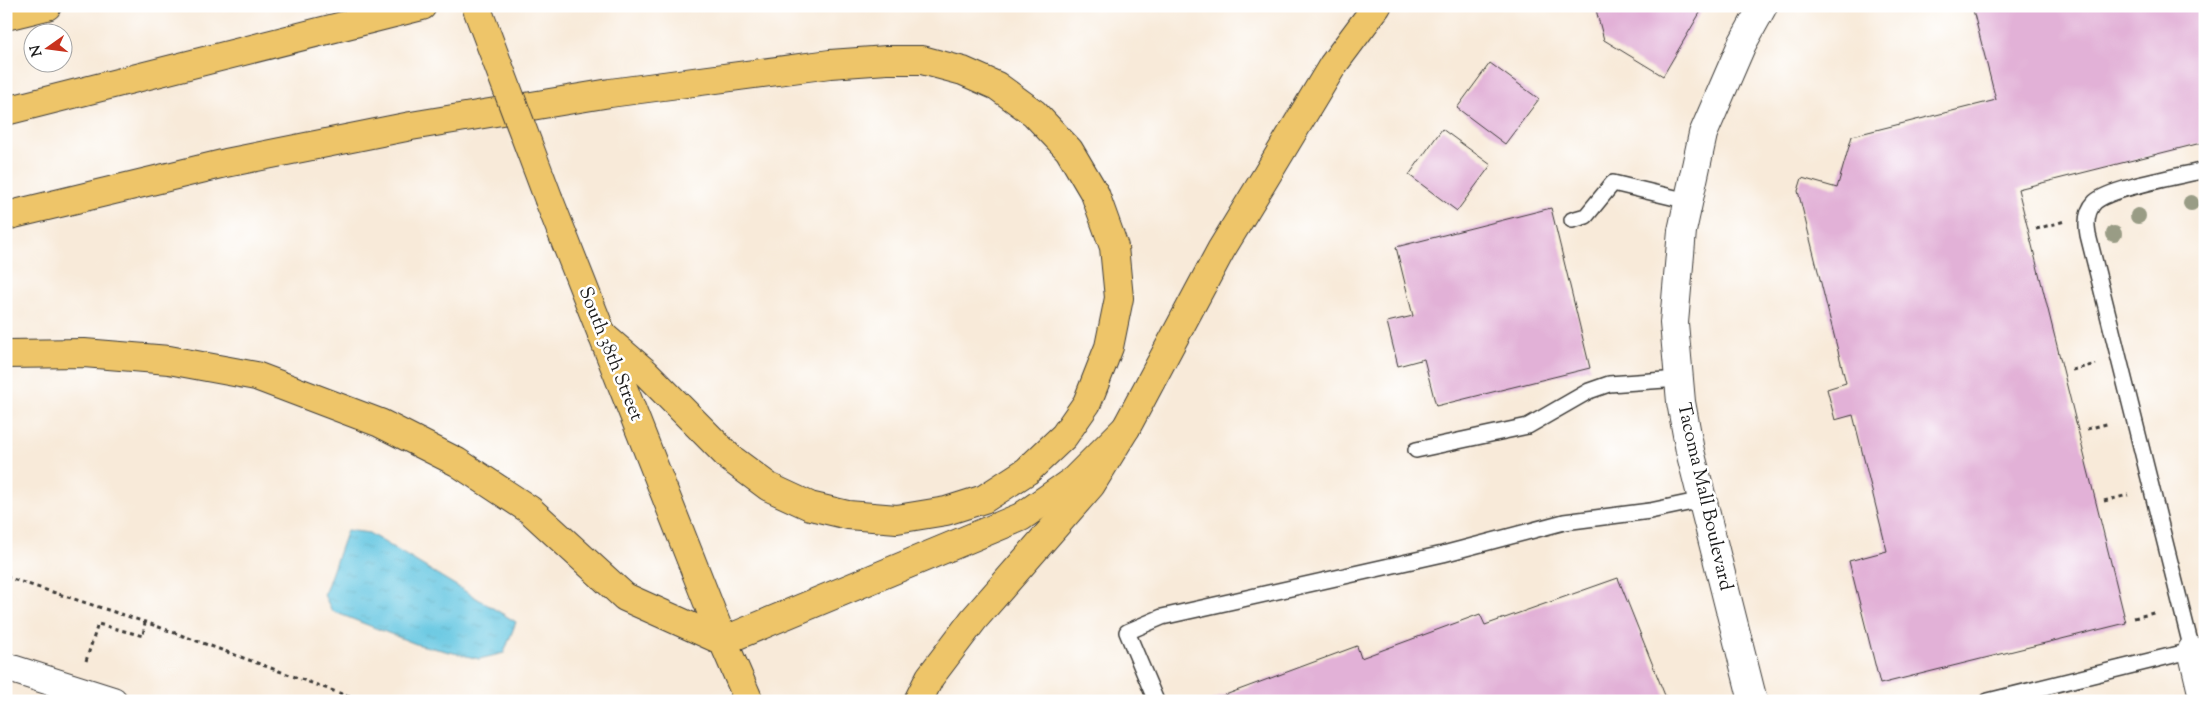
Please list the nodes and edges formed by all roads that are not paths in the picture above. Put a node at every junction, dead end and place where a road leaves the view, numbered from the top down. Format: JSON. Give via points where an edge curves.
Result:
{"nodes":[{"id":1,"x":46,"y":6,"type":"edge"},
{"id":2,"x":422,"y":6,"type":"edge"},
{"id":3,"x":476,"y":6,"type":"edge"},
{"id":4,"x":1377,"y":6,"type":"edge"},
{"id":5,"x":1763,"y":6,"type":"edge"},
{"id":6,"x":6,"y":16,"type":"edge"},
{"id":7,"x":6,"y":111,"type":"edge"},
{"id":8,"x":2205,"y":170,"type":"edge"},
{"id":9,"x":1688,"y":201,"type":"junction"},
{"id":10,"x":6,"y":216,"type":"edge"},
{"id":11,"x":1572,"y":220,"type":"dead end"},
{"id":12,"x":602,"y":335,"type":"junction"},
{"id":13,"x":6,"y":354,"type":"edge"},
{"id":14,"x":1679,"y":378,"type":"junction"},
{"id":15,"x":1126,"y":428,"type":"junction"},
{"id":16,"x":1416,"y":450,"type":"dead end"},
{"id":17,"x":1702,"y":500,"type":"junction"},
{"id":18,"x":723,"y":641,"type":"junction"},
{"id":19,"x":2198,"y":649,"type":"edge"},
{"id":20,"x":6,"y":667,"type":"edge"},
{"id":21,"x":113,"y":701,"type":"edge"},
{"id":22,"x":749,"y":701,"type":"edge"},
{"id":23,"x":918,"y":701,"type":"edge"},
{"id":24,"x":1156,"y":701,"type":"edge"},
{"id":25,"x":1753,"y":701,"type":"edge"},
{"id":26,"x":1988,"y":701,"type":"edge"},
{"id":27,"x":2204,"y":701,"type":"edge"}],
"edges":[{"from":1,"to":6,"type":"main road"},
{"from":2,"to":7,"type":"main road"},
{"from":3,"to":12,"type":"main road","name":"South 38th Street","bridge":true},
{"from":4,"to":15,"type":"main road","via":[[1333,65],[1221,250]]},
{"from":5,"to":9,"type":"street","name":"Tacoma Mall Boulevard","via":[[1742,44],[1703,134]]},
{"from":8,"to":19,"type":"lane","via":[[2104,196],[2090,208],[2086,224]]},
{"from":9,"to":11,"type":"lane","via":[[1613,183],[1586,216]]},
{"from":9,"to":14,"type":"street","name":"Tacoma Mall Boulevard","via":[[1682,231],[1674,323]]},
{"from":10,"to":12,"type":"main road","via":[[226,163],[411,126],[610,93],[830,64],[922,60],[963,71],[997,86],[1034,113],[1069,150],[1095,194],[1114,247],[1119,298],[1109,347],[1087,402],[1064,436],[1027,471],[984,499],[946,511],[897,520],[848,515],[810,506],[769,487],[730,458],[645,372]]},
{"from":12,"to":18,"type":"main road","name":"South 38th Street"},
{"from":13,"to":18,"type":"main road","via":[[84,353],[169,360],[256,376],[380,423],[456,462],[530,510],[626,597]]},
{"from":14,"to":16,"type":"lane","via":[[1609,384],[1589,391],[1528,426]]},
{"from":14,"to":17,"type":"street","name":"Tacoma Mall Boulevard","via":[[1690,451]]},
{"from":15,"to":18,"type":"main road","via":[[1074,480],[1021,517]]},
{"from":15,"to":23,"type":"main road","via":[[1091,485],[974,620],[930,677]]},
{"from":17,"to":24,"type":"lane","via":[[1650,511],[1564,522],[1443,554],[1162,617],[1128,632]]},
{"from":17,"to":25,"type":"street","name":"Tacoma Mall Boulevard"},
{"from":18,"to":22,"type":"main road","name":"South 38th Street"},
{"from":19,"to":26,"type":"lane"},
{"from":19,"to":27,"type":"street"},
{"from":20,"to":21,"type":"street"}]}
